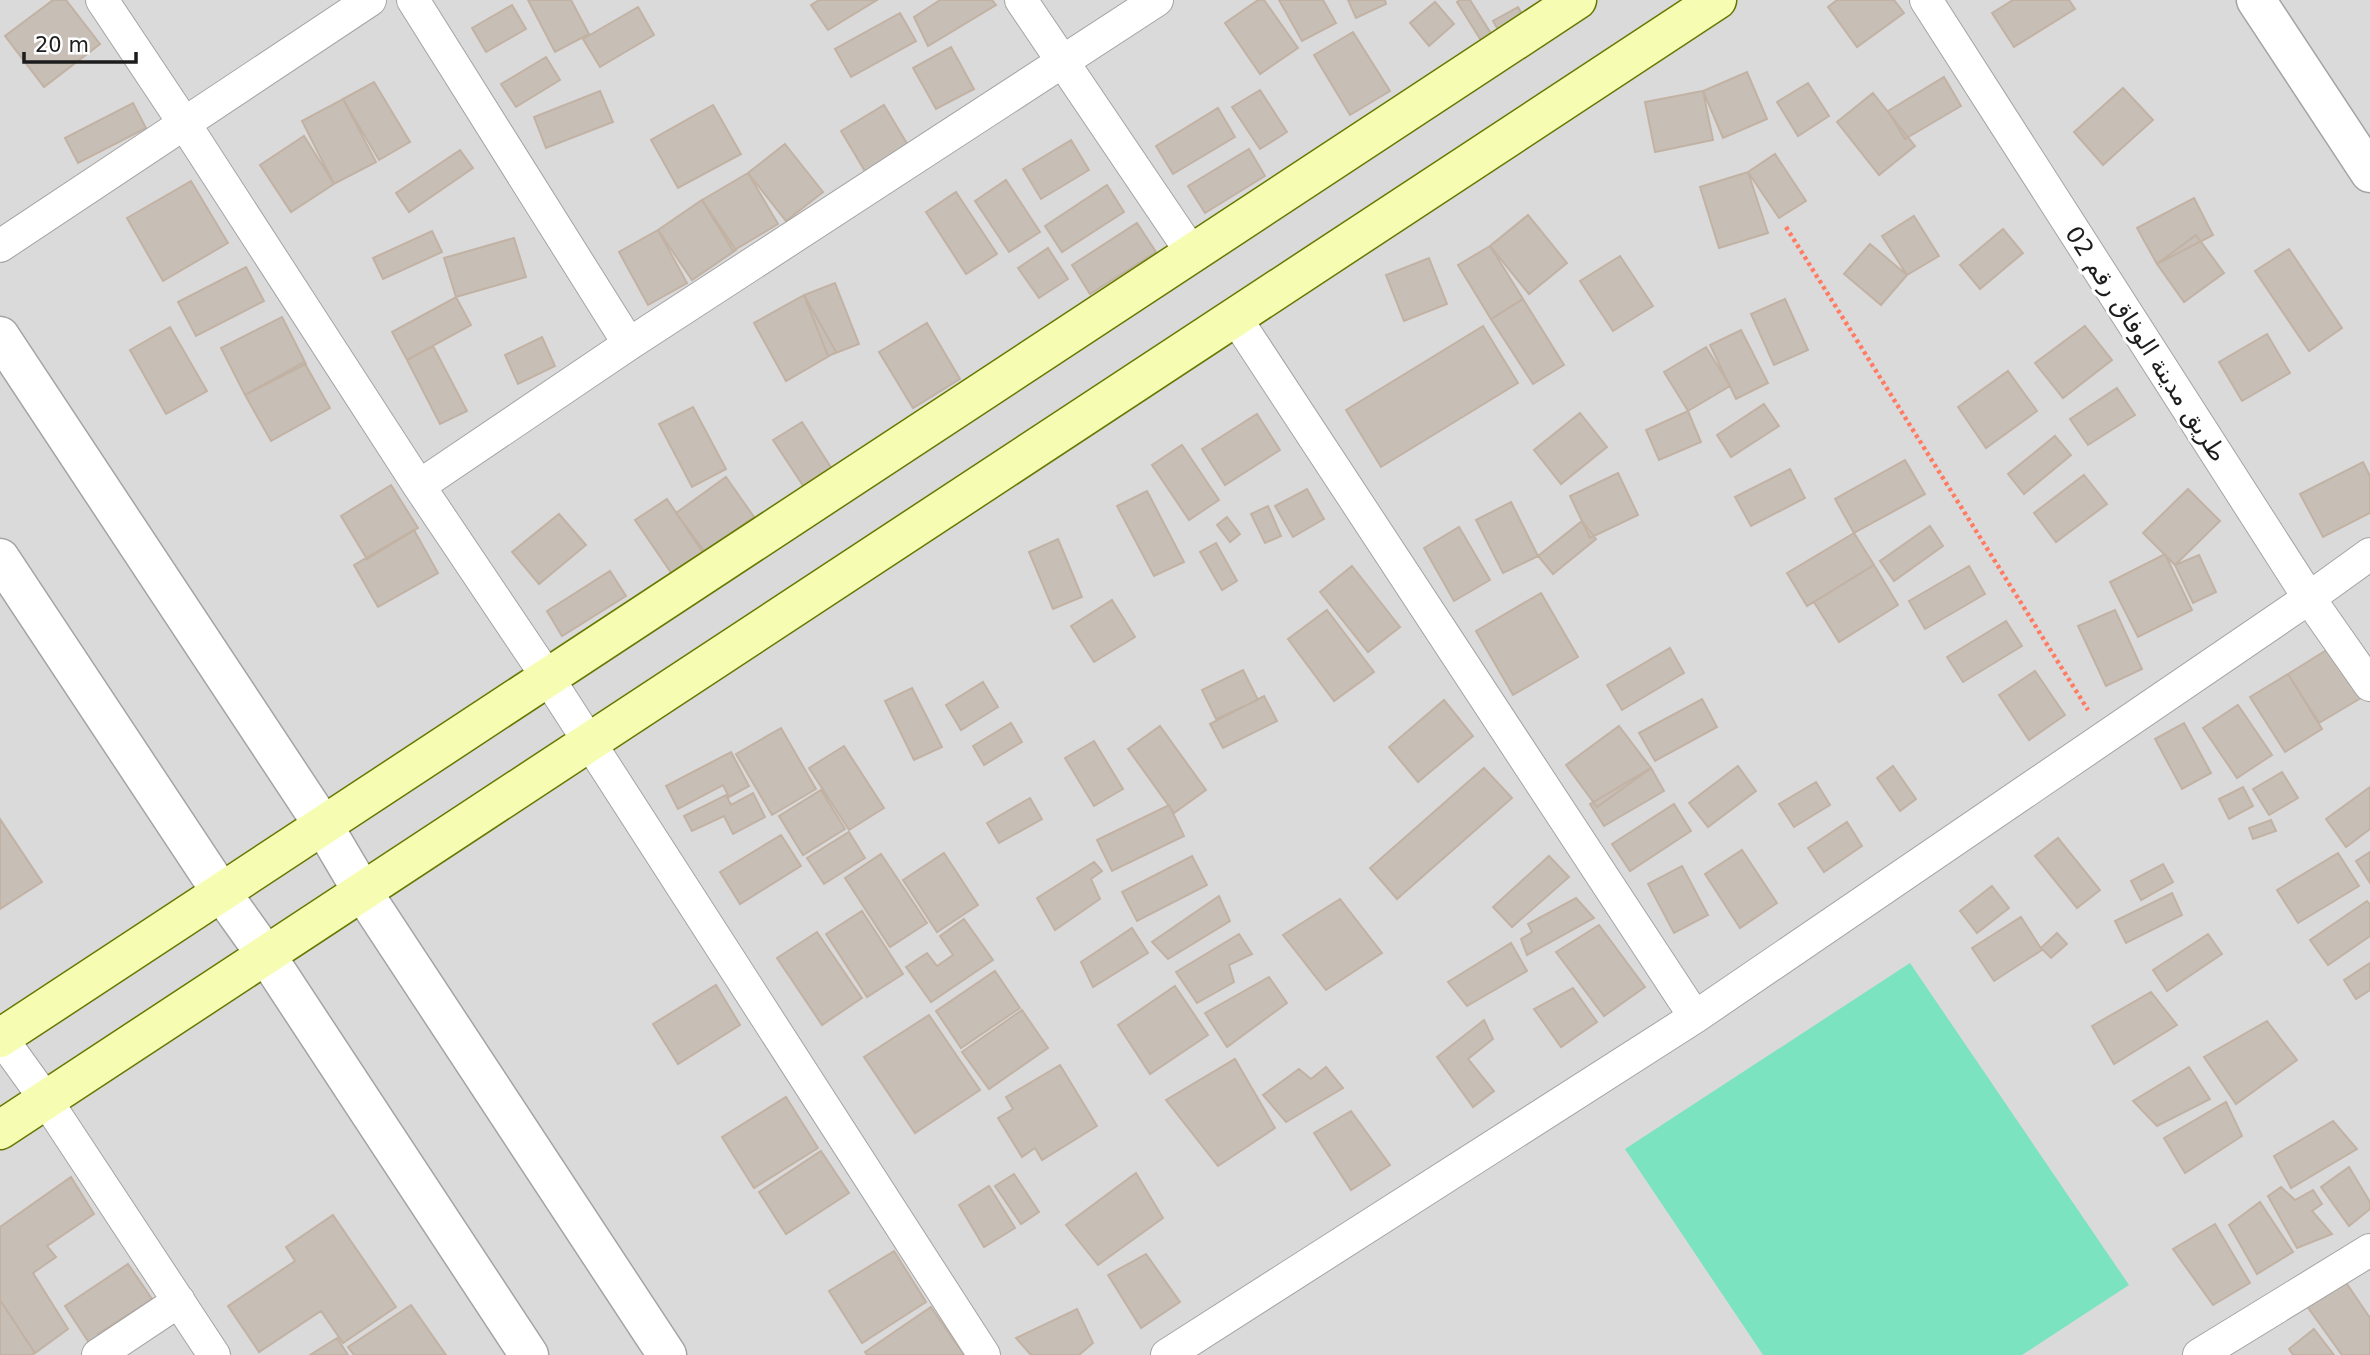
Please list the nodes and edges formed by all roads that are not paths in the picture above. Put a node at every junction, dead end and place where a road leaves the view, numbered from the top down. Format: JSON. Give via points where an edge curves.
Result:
{"nodes":[{"id":1,"x":102,"y":0,"type":"edge"},
{"id":2,"x":370,"y":0,"type":"edge"},
{"id":3,"x":413,"y":0,"type":"edge"},
{"id":4,"x":1021,"y":0,"type":"edge"},
{"id":5,"x":1157,"y":0,"type":"edge"},
{"id":6,"x":1577,"y":0,"type":"edge"},
{"id":7,"x":1717,"y":0,"type":"edge"},
{"id":8,"x":1926,"y":0,"type":"edge"},
{"id":9,"x":2256,"y":0,"type":"edge"},
{"id":10,"x":1061,"y":62,"type":"junction"},
{"id":11,"x":184,"y":123,"type":"junction"},
{"id":12,"x":2370,"y":173,"type":"edge"},
{"id":13,"x":0,"y":246,"type":"edge"},
{"id":14,"x":1192,"y":253,"type":"junction"},
{"id":15,"x":1235,"y":317,"type":"junction"},
{"id":16,"x":0,"y":336,"type":"edge"},
{"id":17,"x":629,"y":344,"type":"junction"},
{"id":18,"x":419,"y":486,"type":"junction"},
{"id":19,"x":2370,"y":554,"type":"edge"},
{"id":20,"x":0,"y":558,"type":"edge"},
{"id":21,"x":2309,"y":598,"type":"junction"},
{"id":22,"x":548,"y":678,"type":"junction"},
{"id":23,"x":2370,"y":685,"type":"edge"},
{"id":24,"x":589,"y":743,"type":"junction"},
{"id":25,"x":323,"y":825,"type":"junction"},
{"id":26,"x":362,"y":891,"type":"junction"},
{"id":27,"x":221,"y":892,"type":"junction"},
{"id":28,"x":266,"y":955,"type":"junction"},
{"id":29,"x":1695,"y":1017,"type":"junction"},
{"id":30,"x":0,"y":1037,"type":"edge"},
{"id":31,"x":46,"y":1100,"type":"junction"},
{"id":32,"x":0,"y":1130,"type":"edge"},
{"id":33,"x":2370,"y":1250,"type":"edge"},
{"id":34,"x":179,"y":1301,"type":"junction"},
{"id":35,"x":98,"y":1355,"type":"edge"},
{"id":36,"x":214,"y":1355,"type":"edge"},
{"id":37,"x":529,"y":1355,"type":"edge"},
{"id":38,"x":667,"y":1355,"type":"edge"},
{"id":39,"x":984,"y":1355,"type":"edge"},
{"id":40,"x":1167,"y":1355,"type":"edge"},
{"id":41,"x":2199,"y":1355,"type":"edge"}],
"edges":[{"from":1,"to":11,"type":"street"},
{"from":2,"to":11,"type":"street"},
{"from":3,"to":17,"type":"street"},
{"from":4,"to":10,"type":"street"},
{"from":5,"to":10,"type":"street"},
{"from":6,"to":14,"type":"main road"},
{"from":7,"to":15,"type":"main road"},
{"from":8,"to":21,"type":"street","name":"طريق مدينة الوفاق رقم 02"},
{"from":9,"to":12,"type":"street"},
{"from":10,"to":14,"type":"street"},
{"from":10,"to":17,"type":"street"},
{"from":11,"to":13,"type":"street"},
{"from":11,"to":18,"type":"street"},
{"from":14,"to":22,"type":"main road"},
{"from":15,"to":24,"type":"main road"},
{"from":15,"to":29,"type":"street"},
{"from":16,"to":25,"type":"street"},
{"from":17,"to":18,"type":"street"},
{"from":18,"to":22,"type":"street"},
{"from":19,"to":21,"type":"street"},
{"from":20,"to":27,"type":"street"},
{"from":21,"to":23,"type":"street","name":"طريق مدينة الوفاق رقم 02"},
{"from":21,"to":29,"type":"street"},
{"from":22,"to":24,"type":"street"},
{"from":22,"to":25,"type":"main road"},
{"from":24,"to":26,"type":"main road"},
{"from":24,"to":39,"type":"street"},
{"from":25,"to":26,"type":"street"},
{"from":25,"to":27,"type":"main road"},
{"from":26,"to":28,"type":"main road"},
{"from":26,"to":38,"type":"street"},
{"from":27,"to":28,"type":"street"},
{"from":27,"to":30,"type":"main road"},
{"from":28,"to":31,"type":"main road"},
{"from":28,"to":37,"type":"street"},
{"from":29,"to":40,"type":"street"},
{"from":30,"to":31,"type":"street"},
{"from":31,"to":32,"type":"main road"},
{"from":31,"to":34,"type":"street"},
{"from":33,"to":41,"type":"street"},
{"from":34,"to":35,"type":"street"},
{"from":34,"to":36,"type":"street"}]}
